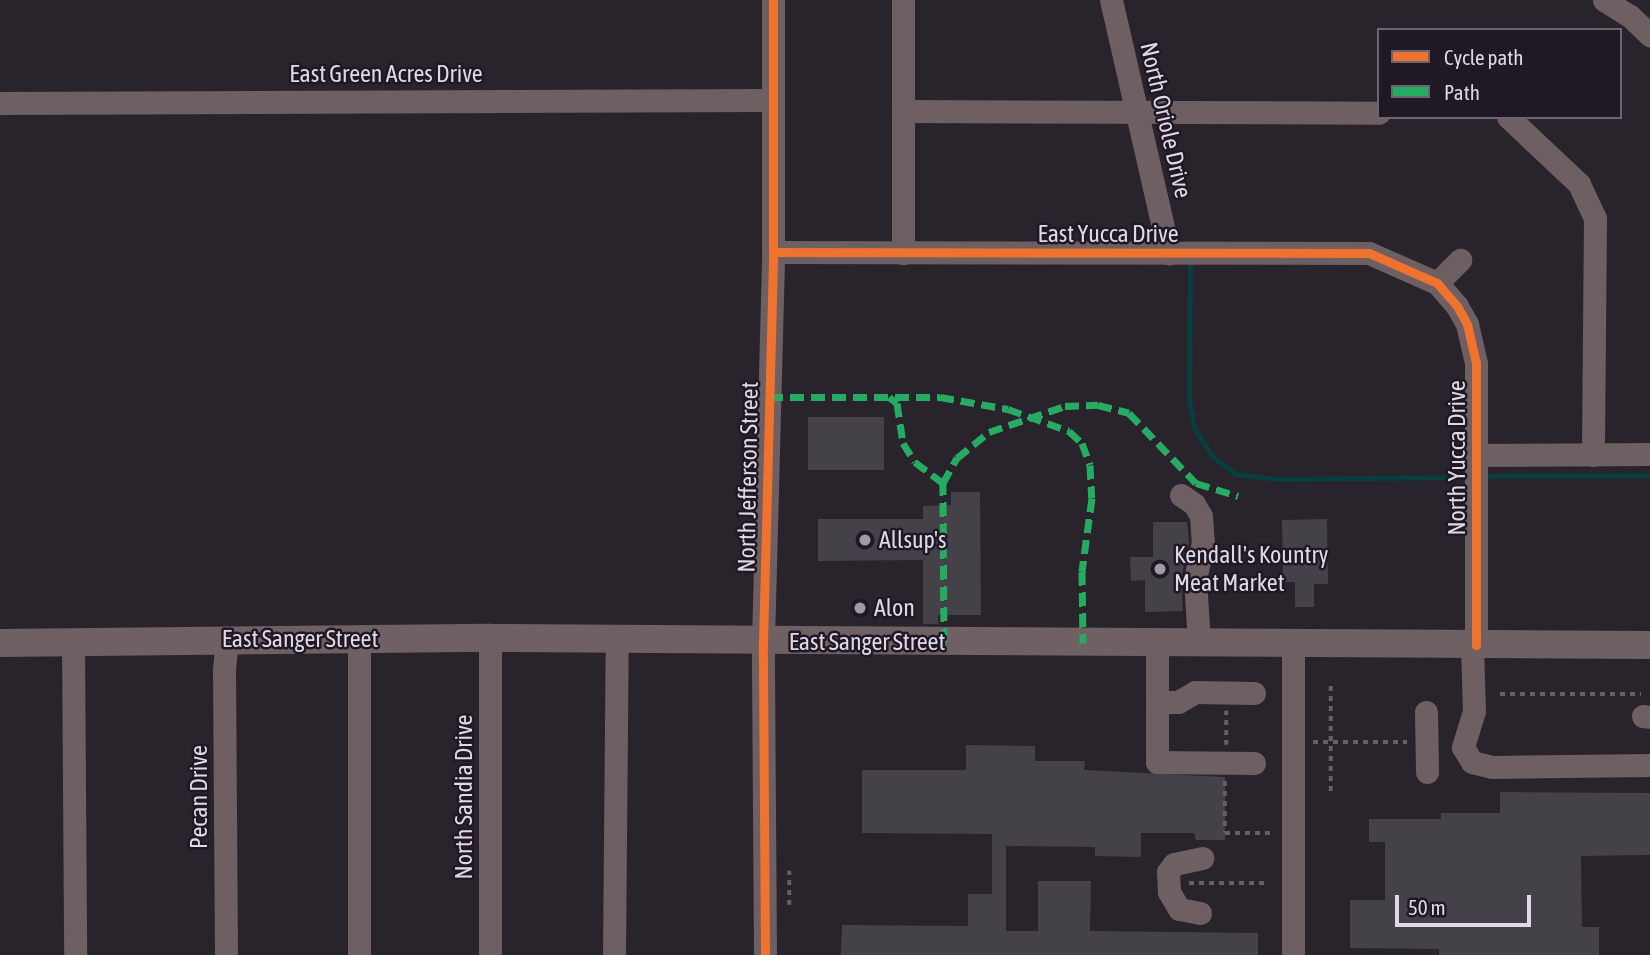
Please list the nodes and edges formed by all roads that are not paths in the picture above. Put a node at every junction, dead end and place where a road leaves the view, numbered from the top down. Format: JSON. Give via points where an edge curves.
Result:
{"nodes":[{"id":1,"x":774,"y":0,"type":"edge"},
{"id":2,"x":903,"y":0,"type":"edge"},
{"id":3,"x":1111,"y":0,"type":"edge"},
{"id":4,"x":1604,"y":0,"type":"edge"},
{"id":5,"x":1650,"y":35,"type":"edge"},
{"id":6,"x":773,"y":100,"type":"junction"},
{"id":7,"x":0,"y":103,"type":"edge"},
{"id":8,"x":903,"y":111,"type":"junction"},
{"id":9,"x":1139,"y":112,"type":"junction"},
{"id":10,"x":1377,"y":113,"type":"edge"},
{"id":11,"x":1510,"y":119,"type":"edge"},
{"id":12,"x":773,"y":252,"type":"junction"},
{"id":13,"x":903,"y":253,"type":"junction"},
{"id":14,"x":1169,"y":253,"type":"junction"},
{"id":15,"x":1460,"y":260,"type":"dead end"},
{"id":16,"x":1437,"y":283,"type":"junction"},
{"id":17,"x":1593,"y":454,"type":"junction"},
{"id":18,"x":1650,"y":454,"type":"edge"},
{"id":19,"x":1476,"y":471,"type":"junction"},
{"id":20,"x":1181,"y":495,"type":"dead end"},
{"id":21,"x":490,"y":638,"type":"junction"},
{"id":22,"x":227,"y":639,"type":"junction"},
{"id":23,"x":359,"y":639,"type":"junction"},
{"id":24,"x":617,"y":640,"type":"junction"},
{"id":25,"x":74,"y":642,"type":"junction"},
{"id":26,"x":764,"y":642,"type":"junction"},
{"id":27,"x":0,"y":643,"type":"edge"},
{"id":28,"x":1157,"y":643,"type":"junction"},
{"id":29,"x":1199,"y":643,"type":"junction"},
{"id":30,"x":1293,"y":644,"type":"junction"},
{"id":31,"x":1474,"y":645,"type":"junction"},
{"id":32,"x":1650,"y":645,"type":"edge"},
{"id":33,"x":1254,"y":693,"type":"dead end"},
{"id":34,"x":1157,"y":702,"type":"junction"},
{"id":35,"x":1426,"y":712,"type":"dead end"},
{"id":36,"x":1254,"y":763,"type":"dead end"},
{"id":37,"x":1650,"y":765,"type":"edge"},
{"id":38,"x":1427,"y":772,"type":"dead end"},
{"id":39,"x":1202,"y":858,"type":"dead end"},
{"id":40,"x":1200,"y":913,"type":"dead end"},
{"id":41,"x":75,"y":955,"type":"edge"},
{"id":42,"x":226,"y":955,"type":"edge"},
{"id":43,"x":359,"y":955,"type":"edge"},
{"id":44,"x":490,"y":955,"type":"edge"},
{"id":45,"x":614,"y":955,"type":"edge"},
{"id":46,"x":765,"y":955,"type":"edge"},
{"id":47,"x":1293,"y":955,"type":"edge"}],
"edges":[{"from":1,"to":6,"type":"street","name":"North Jefferson Street"},
{"from":2,"to":8,"type":"street"},
{"from":3,"to":9,"type":"street","name":"North Oriole Drive"},
{"from":4,"to":5,"type":"street"},
{"from":6,"to":7,"type":"street","name":"East Green Acres Drive"},
{"from":6,"to":12,"type":"street","name":"North Jefferson Street"},
{"from":8,"to":9,"type":"street"},
{"from":8,"to":13,"type":"street"},
{"from":9,"to":10,"type":"street"},
{"from":9,"to":14,"type":"street","name":"North Oriole Drive"},
{"from":11,"to":17,"type":"street","via":[[1579,184],[1595,218]]},
{"from":12,"to":13,"type":"street","name":"East Yucca Drive"},
{"from":12,"to":26,"type":"street","name":"North Jefferson Street"},
{"from":13,"to":14,"type":"street","name":"East Yucca Drive"},
{"from":14,"to":16,"type":"street","name":"East Yucca Drive","via":[[1369,253]]},
{"from":15,"to":16,"type":"street"},
{"from":16,"to":19,"type":"street","name":"North Yucca Drive","via":[[1467,324],[1476,363]]},
{"from":17,"to":18,"type":"street"},
{"from":17,"to":19,"type":"street"},
{"from":19,"to":31,"type":"street","name":"North Yucca Drive"},
{"from":20,"to":29,"type":"street","via":[[1201,516],[1203,541],[1195,579]]},
{"from":21,"to":23,"type":"main road","name":"East Sanger Street"},
{"from":21,"to":24,"type":"main road","name":"East Sanger Street"},
{"from":21,"to":44,"type":"street","name":"North Sandia Drive"},
{"from":22,"to":23,"type":"main road","name":"East Sanger Street"},
{"from":22,"to":25,"type":"main road","name":"East Sanger Street"},
{"from":22,"to":42,"type":"street","name":"Pecan Drive"},
{"from":23,"to":43,"type":"street"},
{"from":24,"to":26,"type":"main road","name":"East Sanger Street"},
{"from":24,"to":45,"type":"street"},
{"from":25,"to":27,"type":"main road","name":"East Sanger Street"},
{"from":25,"to":41,"type":"street"},
{"from":26,"to":28,"type":"main road","name":"East Sanger Street"},
{"from":26,"to":46,"type":"street","name":"North Jefferson Street"},
{"from":28,"to":29,"type":"main road","name":"East Sanger Street"},
{"from":28,"to":34,"type":"street"},
{"from":29,"to":30,"type":"main road","name":"East Sanger Street"},
{"from":30,"to":31,"type":"main road","name":"East Sanger Street"},
{"from":30,"to":47,"type":"street"},
{"from":31,"to":32,"type":"main road","name":"East Sanger Street"},
{"from":31,"to":37,"type":"street","name":"North Yucca Drive","via":[[1483,714],[1463,747],[1472,762],[1492,767]]},
{"from":33,"to":34,"type":"street","via":[[1195,692],[1178,702]]},
{"from":34,"to":36,"type":"street","via":[[1157,762]]},
{"from":35,"to":38,"type":"street"},
{"from":39,"to":40,"type":"street","via":[[1174,864],[1168,872],[1169,892],[1180,909]]}]}
